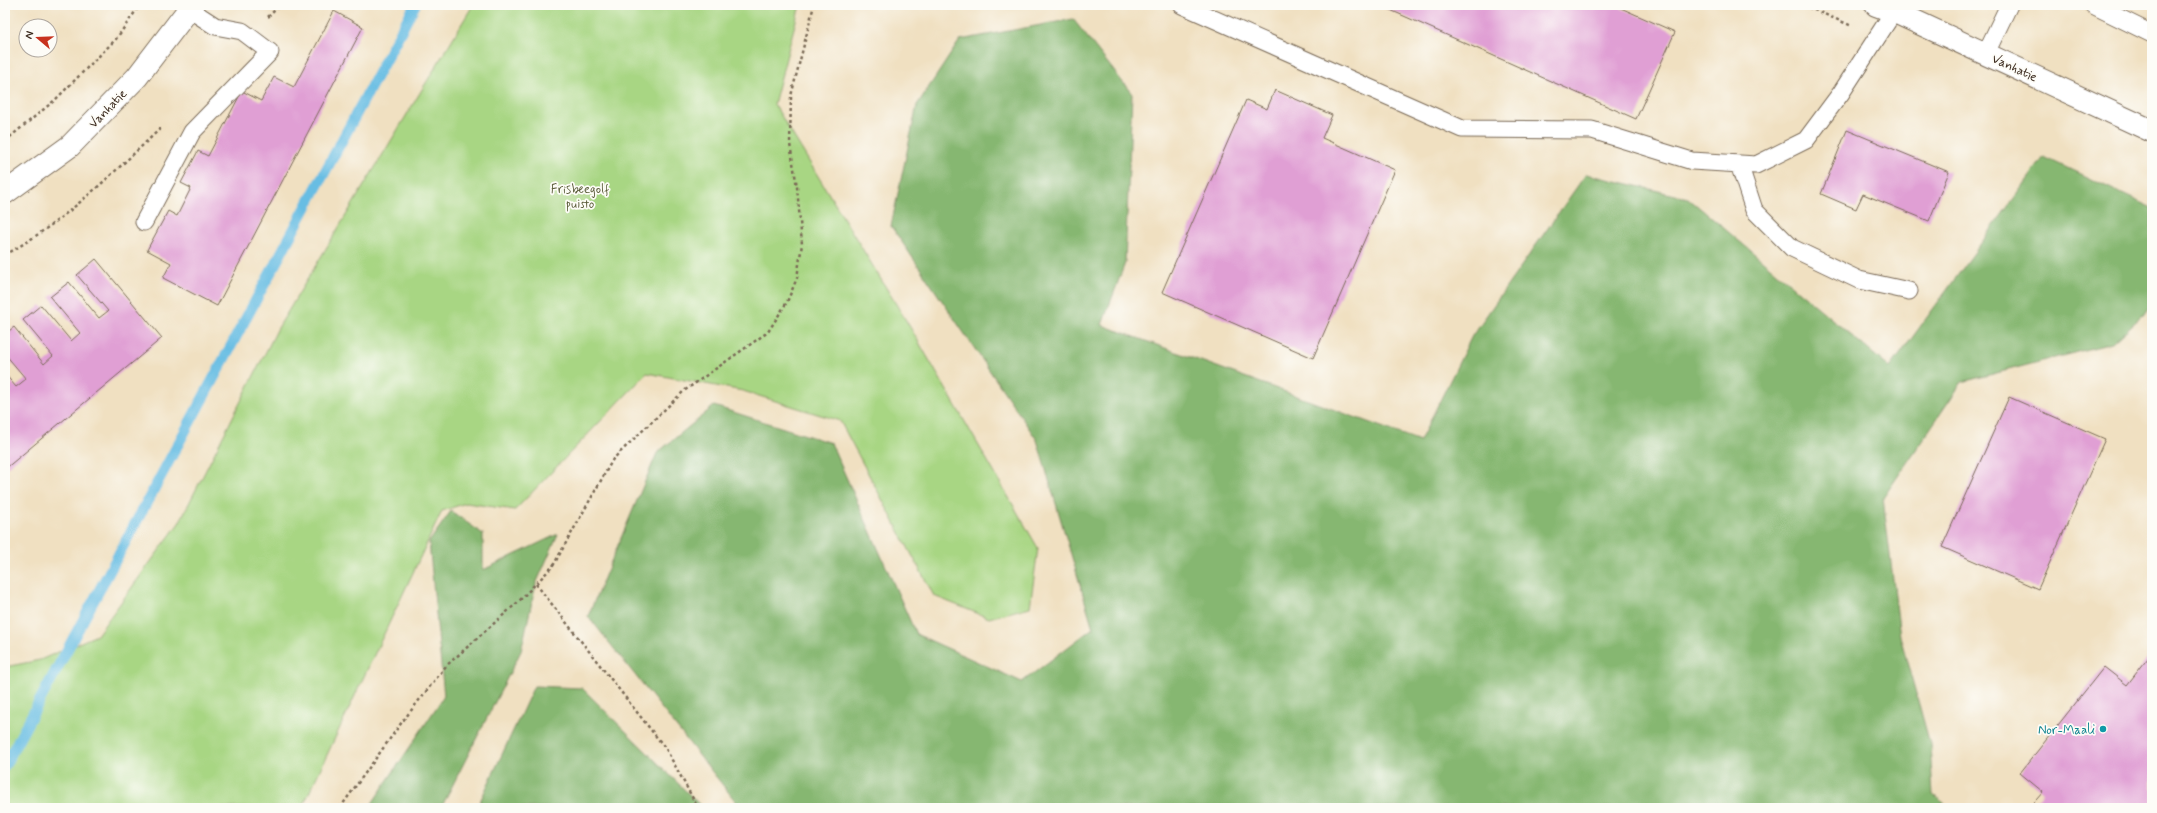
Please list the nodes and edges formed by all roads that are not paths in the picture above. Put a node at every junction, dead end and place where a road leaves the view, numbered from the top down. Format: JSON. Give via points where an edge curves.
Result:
{"nodes":[{"id":1,"x":1182,"y":5,"type":"edge"},
{"id":2,"x":2009,"y":5,"type":"edge"},
{"id":3,"x":2093,"y":5,"type":"edge"},
{"id":4,"x":191,"y":7,"type":"edge"},
{"id":5,"x":1890,"y":7,"type":"edge"},
{"id":6,"x":2152,"y":34,"type":"edge"},
{"id":7,"x":1986,"y":53,"type":"junction"},
{"id":8,"x":2152,"y":131,"type":"edge"},
{"id":9,"x":1739,"y":164,"type":"junction"},
{"id":10,"x":5,"y":193,"type":"edge"},
{"id":11,"x":144,"y":222,"type":"dead end"},
{"id":12,"x":1910,"y":291,"type":"dead end"}],
"edges":[{"from":1,"to":9,"type":"lane","via":[[1462,129],[1592,130],[1692,161]]},
{"from":2,"to":7,"type":"lane"},
{"from":3,"to":6,"type":"lane"},
{"from":4,"to":10,"type":"street","name":"Vanhatie","via":[[137,77],[70,146]]},
{"from":4,"to":11,"type":"lane","via":[[215,26],[242,31],[270,52],[192,132]]},
{"from":5,"to":7,"type":"street","name":"Vanhatie"},
{"from":5,"to":9,"type":"lane","via":[[1876,37],[1841,93],[1806,140],[1756,165]]},
{"from":7,"to":8,"type":"street","name":"Vanhatie"},
{"from":9,"to":12,"type":"lane","via":[[1754,210],[1792,248],[1859,280]]}]}
